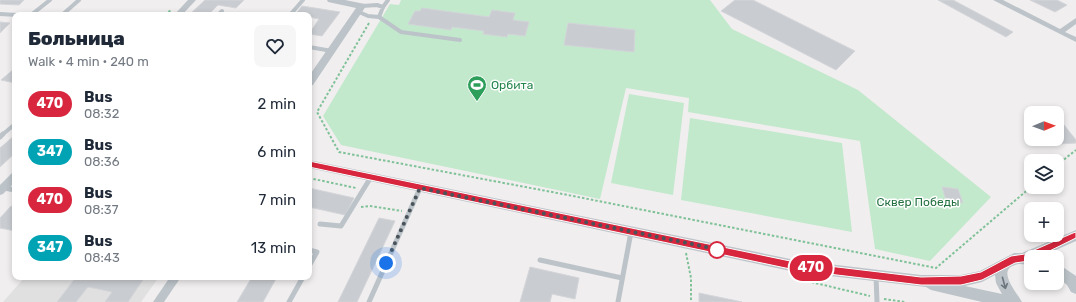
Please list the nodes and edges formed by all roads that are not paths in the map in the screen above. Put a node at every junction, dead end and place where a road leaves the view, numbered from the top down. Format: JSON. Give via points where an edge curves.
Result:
{"nodes":[{"id":1,"x":50,"y":0,"type":"edge"},
{"id":2,"x":79,"y":0,"type":"edge"},
{"id":3,"x":192,"y":0,"type":"edge"},
{"id":4,"x":303,"y":0,"type":"edge"},
{"id":5,"x":331,"y":0,"type":"edge"},
{"id":6,"x":388,"y":0,"type":"edge"},
{"id":7,"x":997,"y":0,"type":"edge"},
{"id":8,"x":383,"y":7,"type":"junction"},
{"id":9,"x":361,"y":9,"type":"junction"},
{"id":10,"x":34,"y":12,"type":"edge"},
{"id":11,"x":65,"y":12,"type":"edge"},
{"id":12,"x":181,"y":12,"type":"edge"},
{"id":13,"x":293,"y":12,"type":"edge"},
{"id":14,"x":0,"y":14,"type":"edge"},
{"id":15,"x":12,"y":15,"type":"edge"},
{"id":16,"x":379,"y":17,"type":"junction"},
{"id":17,"x":1076,"y":20,"type":"edge"},
{"id":18,"x":1060,"y":32,"type":"junction"},
{"id":19,"x":460,"y":40,"type":"dead end"},
{"id":20,"x":1076,"y":40,"type":"edge"},
{"id":21,"x":312,"y":48,"type":"edge"},
{"id":22,"x":332,"y":51,"type":"junction"},
{"id":23,"x":312,"y":79,"type":"edge"},
{"id":24,"x":12,"y":127,"type":"edge"},
{"id":25,"x":0,"y":138,"type":"edge"},
{"id":26,"x":312,"y":165,"type":"edge"},
{"id":27,"x":371,"y":177,"type":"junction"},
{"id":28,"x":12,"y":179,"type":"edge"},
{"id":29,"x":420,"y":188,"type":"junction"},
{"id":30,"x":2,"y":190,"type":"edge"},
{"id":31,"x":320,"y":224,"type":"dead end"},
{"id":32,"x":631,"y":232,"type":"junction"},
{"id":33,"x":1076,"y":235,"type":"edge"},
{"id":34,"x":1045,"y":250,"type":"edge"},
{"id":35,"x":312,"y":251,"type":"edge"},
{"id":36,"x":1024,"y":258,"type":"edge"},
{"id":37,"x":540,"y":260,"type":"dead end"},
{"id":38,"x":312,"y":261,"type":"edge"},
{"id":39,"x":1008,"y":262,"type":"junction"},
{"id":40,"x":1064,"y":275,"type":"edge"},
{"id":41,"x":876,"y":276,"type":"junction"},
{"id":42,"x":622,"y":278,"type":"junction"},
{"id":43,"x":174,"y":280,"type":"edge"},
{"id":44,"x":301,"y":280,"type":"edge"},
{"id":45,"x":921,"y":281,"type":"junction"},
{"id":46,"x":1076,"y":288,"type":"edge"},
{"id":47,"x":158,"y":302,"type":"edge"},
{"id":48,"x":289,"y":302,"type":"edge"},
{"id":49,"x":369,"y":302,"type":"edge"},
{"id":50,"x":618,"y":302,"type":"edge"},
{"id":51,"x":877,"y":302,"type":"edge"},
{"id":52,"x":1008,"y":302,"type":"edge"},
{"id":53,"x":1015,"y":302,"type":"edge"}],
"edges":[{"from":1,"to":10,"type":"lane"},
{"from":2,"to":11,"type":"lane"},
{"from":3,"to":12,"type":"street"},
{"from":4,"to":13,"type":"lane"},
{"from":5,"to":9,"type":"street"},
{"from":6,"to":8,"type":"lane"},
{"from":7,"to":18,"type":"street"},
{"from":8,"to":9,"type":"lane","via":[[377,5]]},
{"from":8,"to":16,"type":"lane"},
{"from":9,"to":16,"type":"lane"},
{"from":9,"to":22,"type":"street"},
{"from":14,"to":15,"type":"lane"},
{"from":16,"to":19,"type":"lane","via":[[401,32]]},
{"from":17,"to":18,"type":"street"},
{"from":18,"to":20,"type":"street"},
{"from":21,"to":22,"type":"lane"},
{"from":22,"to":23,"type":"street"},
{"from":24,"to":25,"type":"lane"},
{"from":26,"to":27,"type":"street"},
{"from":27,"to":29,"type":"street"},
{"from":27,"to":31,"type":"lane","via":[[341,226]]},
{"from":28,"to":30,"type":"street"},
{"from":29,"to":32,"type":"street"},
{"from":29,"to":49,"type":"lane"},
{"from":32,"to":41,"type":"street","via":[[795,266]]},
{"from":32,"to":42,"type":"lane"},
{"from":33,"to":34,"type":"street"},
{"from":35,"to":38,"type":"lane","via":[[317,252]]},
{"from":36,"to":39,"type":"street"},
{"from":37,"to":42,"type":"lane"},
{"from":39,"to":45,"type":"street","via":[[982,276],[961,280]]},
{"from":39,"to":53,"type":"street","one_way":true,"via":[[1002,269],[1002,282]]},
{"from":40,"to":46,"type":"street"},
{"from":41,"to":45,"type":"street"},
{"from":41,"to":51,"type":"lane"},
{"from":42,"to":50,"type":"lane"},
{"from":43,"to":47,"type":"street"},
{"from":44,"to":48,"type":"lane"},
{"from":45,"to":52,"type":"street"}]}
